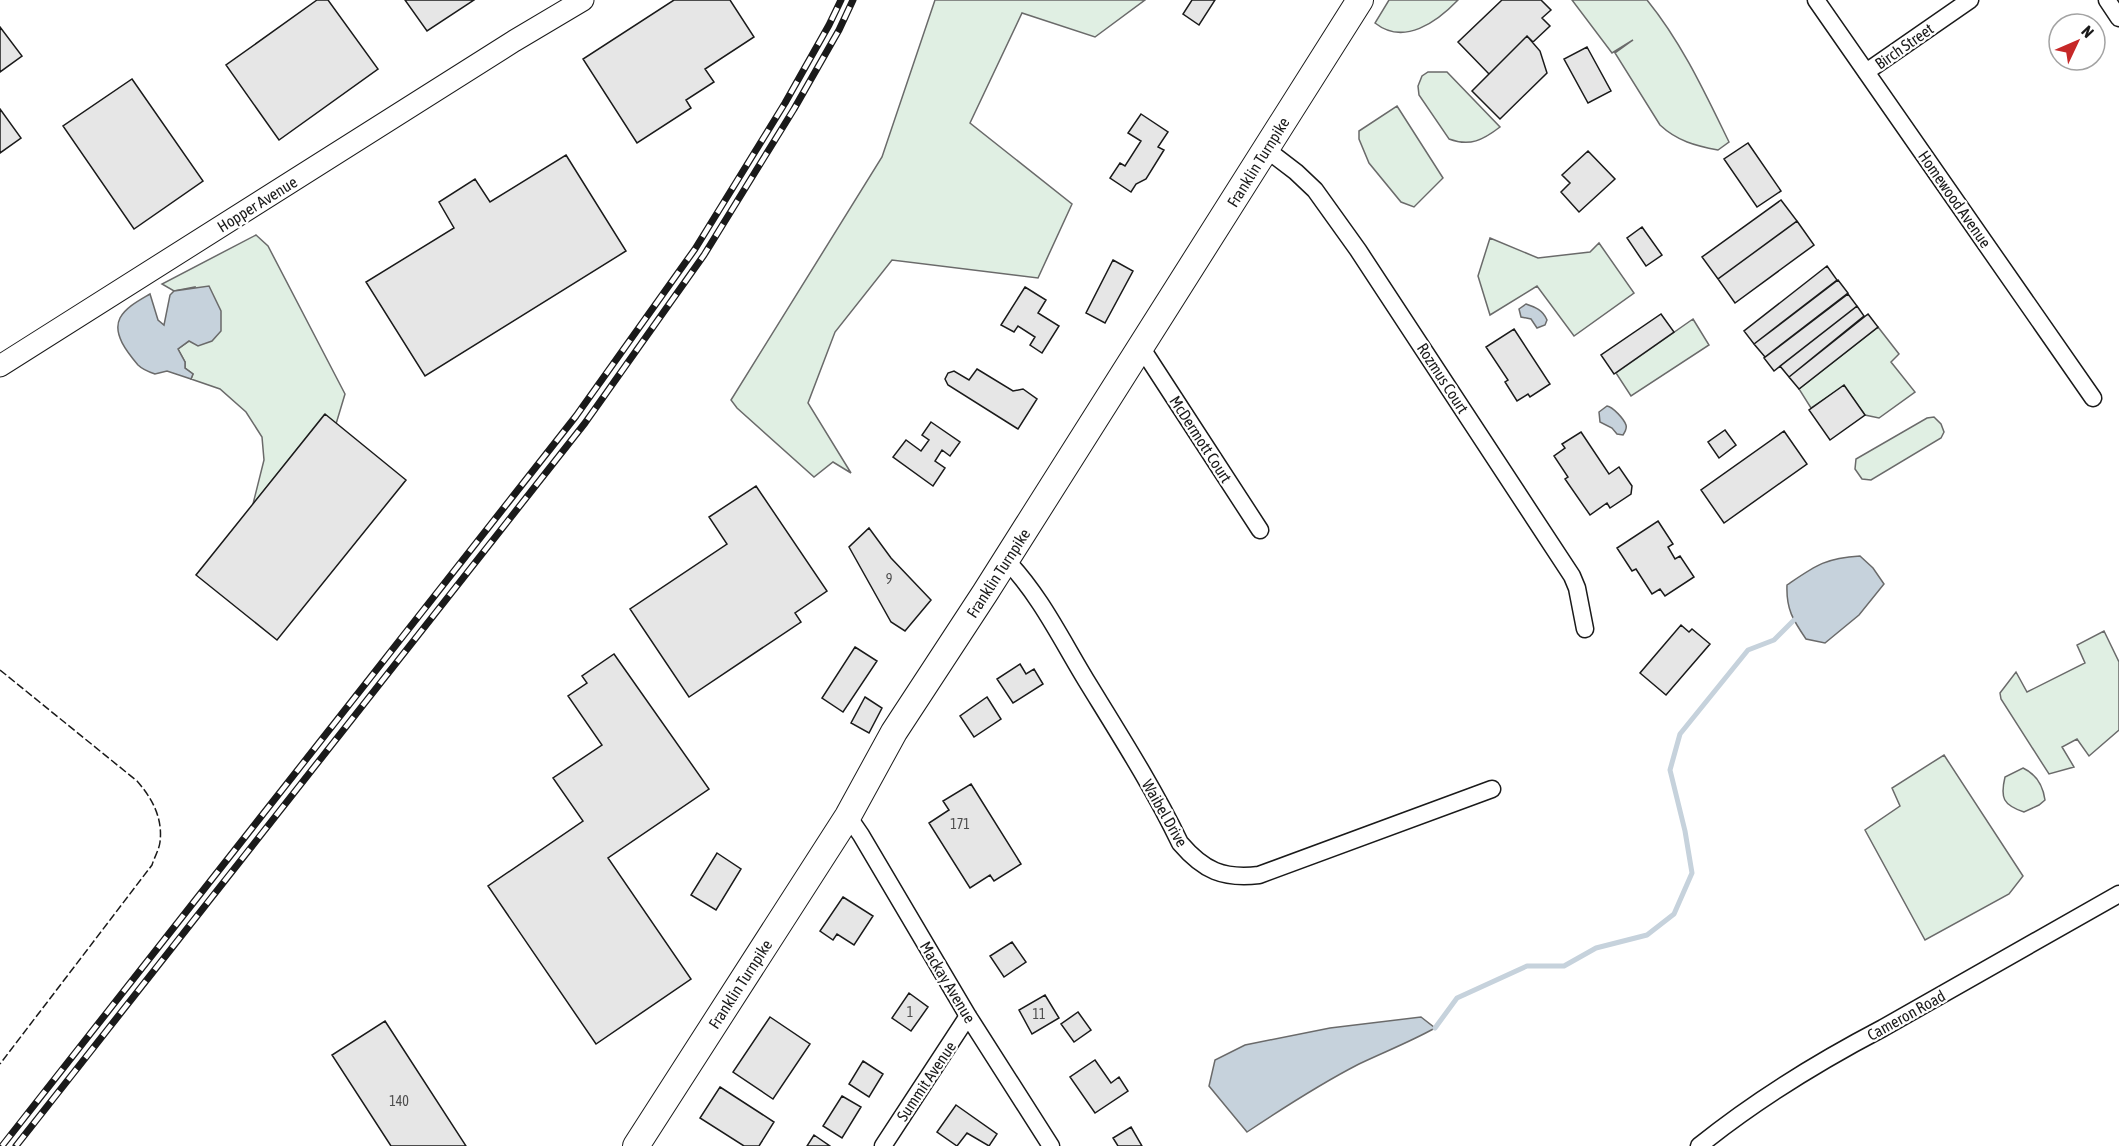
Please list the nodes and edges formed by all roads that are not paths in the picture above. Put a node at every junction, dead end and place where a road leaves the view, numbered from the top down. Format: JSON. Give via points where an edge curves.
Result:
{"nodes":[{"id":1,"x":583,"y":0,"type":"edge"},
{"id":2,"x":1360,"y":0,"type":"edge"},
{"id":3,"x":1816,"y":0,"type":"edge"},
{"id":4,"x":1970,"y":0,"type":"edge"},
{"id":5,"x":2107,"y":0,"type":"edge"},
{"id":6,"x":2119,"y":18,"type":"edge"},
{"id":7,"x":1866,"y":72,"type":"junction"},
{"id":8,"x":1266,"y":149,"type":"junction"},
{"id":9,"x":1141,"y":347,"type":"junction"},
{"id":10,"x":0,"y":366,"type":"edge"},
{"id":11,"x":2093,"y":398,"type":"dead end"},
{"id":12,"x":1260,"y":530,"type":"dead end"},
{"id":13,"x":1006,"y":561,"type":"junction"},
{"id":14,"x":1585,"y":629,"type":"dead end"},
{"id":15,"x":1492,"y":789,"type":"dead end"},
{"id":16,"x":848,"y":816,"type":"junction"},
{"id":17,"x":2119,"y":894,"type":"edge"},
{"id":18,"x":968,"y":1016,"type":"junction"},
{"id":19,"x":636,"y":1146,"type":"edge"},
{"id":20,"x":883,"y":1146,"type":"edge"},
{"id":21,"x":1051,"y":1146,"type":"edge"},
{"id":22,"x":1699,"y":1146,"type":"edge"}],
"edges":[{"from":1,"to":10,"type":"street","name":"Hopper Avenue"},
{"from":2,"to":8,"type":"main road","name":"Franklin Turnpike"},
{"from":3,"to":7,"type":"street","name":"Homewood Avenue"},
{"from":4,"to":7,"type":"street","name":"Birch Street"},
{"from":5,"to":6,"type":"street"},
{"from":7,"to":11,"type":"street","name":"Homewood Avenue"},
{"from":8,"to":9,"type":"main road","name":"Franklin Turnpike"},
{"from":8,"to":14,"type":"street","name":"Rozmus Court","via":[[1315,190],[1365,260],[1572,576]]},
{"from":9,"to":12,"type":"street","name":"McDermott Court"},
{"from":9,"to":13,"type":"main road","name":"Franklin Turnpike"},
{"from":13,"to":15,"type":"street","name":"Waibel Drive","via":[[1024,579],[1046,613],[1118,730],[1180,843],[1208,869],[1242,877],[1259,874]]},
{"from":13,"to":16,"type":"main road","name":"Franklin Turnpike","via":[[894,732]]},
{"from":16,"to":18,"type":"street","name":"Mackay Avenue"},
{"from":16,"to":19,"type":"main road","name":"Franklin Turnpike"},
{"from":17,"to":22,"type":"street","name":"Cameron Road","via":[[1782,1085]]},
{"from":18,"to":20,"type":"street","name":"Summit Avenue"},
{"from":18,"to":21,"type":"street","name":"Mackay Avenue"}]}
